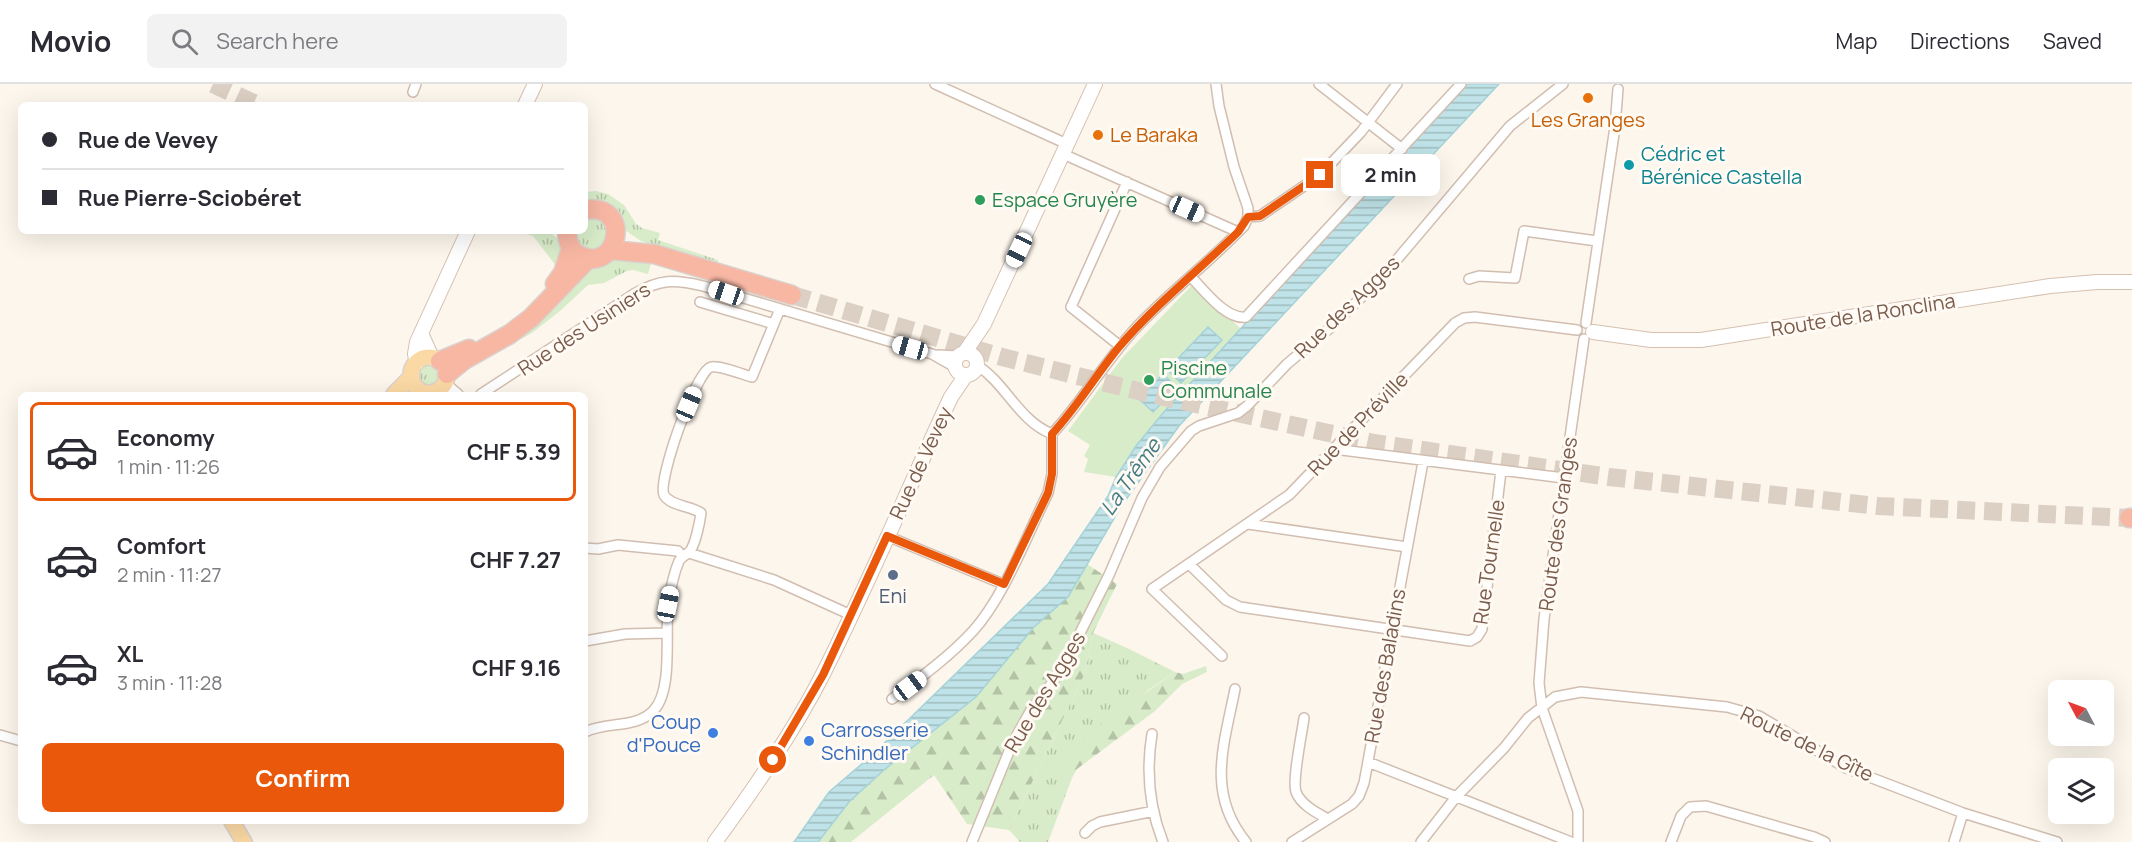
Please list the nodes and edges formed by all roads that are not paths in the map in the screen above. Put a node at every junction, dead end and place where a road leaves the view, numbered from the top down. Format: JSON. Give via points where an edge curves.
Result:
{"nodes":[{"id":1,"x":535,"y":84,"type":"edge"},
{"id":2,"x":935,"y":84,"type":"edge"},
{"id":3,"x":1095,"y":84,"type":"edge"},
{"id":4,"x":1216,"y":84,"type":"edge"},
{"id":5,"x":1319,"y":84,"type":"edge"},
{"id":6,"x":1397,"y":84,"type":"edge"},
{"id":7,"x":1461,"y":84,"type":"edge"},
{"id":8,"x":1563,"y":84,"type":"edge"},
{"id":9,"x":1617,"y":86,"type":"edge"},
{"id":10,"x":526,"y":102,"type":"edge"},
{"id":11,"x":1368,"y":121,"type":"junction"},
{"id":12,"x":1065,"y":149,"type":"junction"},
{"id":13,"x":1402,"y":149,"type":"junction"},
{"id":14,"x":1127,"y":182,"type":"junction"},
{"id":15,"x":588,"y":210,"type":"edge"},
{"id":16,"x":1248,"y":217,"type":"junction"},
{"id":17,"x":616,"y":232,"type":"junction"},
{"id":18,"x":1238,"y":232,"type":"junction"},
{"id":19,"x":467,"y":234,"type":"edge"},
{"id":20,"x":565,"y":237,"type":"edge"},
{"id":21,"x":1597,"y":241,"type":"junction"},
{"id":22,"x":610,"y":250,"type":"junction"},
{"id":23,"x":654,"y":254,"type":"junction"},
{"id":24,"x":589,"y":258,"type":"junction"},
{"id":25,"x":1191,"y":277,"type":"junction"},
{"id":26,"x":1469,"y":279,"type":"dead end"},
{"id":27,"x":2132,"y":282,"type":"edge"},
{"id":28,"x":792,"y":295,"type":"tunnel mouth"},
{"id":29,"x":700,"y":302,"type":"dead end"},
{"id":30,"x":780,"y":309,"type":"junction"},
{"id":31,"x":774,"y":324,"type":"junction"},
{"id":32,"x":1587,"y":332,"type":"junction"},
{"id":33,"x":1120,"y":346,"type":"junction"},
{"id":34,"x":965,"y":363,"type":"junction"},
{"id":35,"x":429,"y":379,"type":"edge"},
{"id":36,"x":399,"y":392,"type":"edge"},
{"id":37,"x":454,"y":392,"type":"edge"},
{"id":38,"x":484,"y":392,"type":"edge"},
{"id":39,"x":1052,"y":434,"type":"junction"},
{"id":40,"x":1334,"y":449,"type":"junction"},
{"id":41,"x":1423,"y":462,"type":"junction"},
{"id":42,"x":1501,"y":471,"type":"junction"},
{"id":43,"x":1564,"y":478,"type":"junction"},
{"id":44,"x":1248,"y":524,"type":"junction"},
{"id":45,"x":887,"y":536,"type":"junction"},
{"id":46,"x":1407,"y":547,"type":"junction"},
{"id":47,"x":588,"y":548,"type":"edge"},
{"id":48,"x":686,"y":554,"type":"junction"},
{"id":49,"x":1189,"y":564,"type":"junction"},
{"id":50,"x":1004,"y":584,"type":"junction"},
{"id":51,"x":851,"y":615,"type":"junction"},
{"id":52,"x":1392,"y":630,"type":"junction"},
{"id":53,"x":666,"y":633,"type":"junction"},
{"id":54,"x":588,"y":640,"type":"edge"},
{"id":55,"x":1222,"y":656,"type":"dead end"},
{"id":56,"x":1235,"y":689,"type":"dead end"},
{"id":57,"x":892,"y":699,"type":"dead end"},
{"id":58,"x":1542,"y":708,"type":"junction"},
{"id":59,"x":1304,"y":718,"type":"dead end"},
{"id":60,"x":588,"y":731,"type":"edge"},
{"id":61,"x":1152,"y":734,"type":"dead end"},
{"id":62,"x":0,"y":735,"type":"edge"},
{"id":63,"x":18,"y":740,"type":"edge"},
{"id":64,"x":1368,"y":762,"type":"junction"},
{"id":65,"x":1456,"y":797,"type":"junction"},
{"id":66,"x":1154,"y":811,"type":"junction"},
{"id":67,"x":1963,"y":813,"type":"junction"},
{"id":68,"x":1328,"y":819,"type":"junction"},
{"id":69,"x":1085,"y":833,"type":"dead end"},
{"id":70,"x":715,"y":842,"type":"edge"},
{"id":71,"x":972,"y":842,"type":"edge"},
{"id":72,"x":1163,"y":842,"type":"edge"},
{"id":73,"x":1246,"y":842,"type":"edge"},
{"id":74,"x":1292,"y":842,"type":"edge"},
{"id":75,"x":1421,"y":842,"type":"edge"},
{"id":76,"x":1571,"y":842,"type":"edge"},
{"id":77,"x":1578,"y":842,"type":"edge"},
{"id":78,"x":1671,"y":842,"type":"edge"},
{"id":79,"x":1825,"y":842,"type":"edge"},
{"id":80,"x":1954,"y":842,"type":"edge"},
{"id":81,"x":2058,"y":842,"type":"edge"}],
"edges":[{"from":1,"to":10,"type":"main road"},
{"from":2,"to":12,"type":"street"},
{"from":3,"to":12,"type":"main road","name":"Rue de Vevey"},
{"from":4,"to":16,"type":"street"},
{"from":5,"to":11,"type":"street"},
{"from":6,"to":11,"type":"street"},
{"from":7,"to":13,"type":"street"},
{"from":8,"to":71,"type":"street","name":"Rue des Agges","via":[[1510,126],[1383,276],[1287,364],[1248,406],[1191,431],[1160,466],[1072,649],[1012,744]]},
{"from":9,"to":21,"type":"street","name":"Route des Granges","via":[[1615,127]]},
{"from":11,"to":13,"type":"street"},
{"from":11,"to":16,"type":"street","via":[[1320,175],[1260,216]]},
{"from":12,"to":14,"type":"street"},
{"from":12,"to":34,"type":"main road","name":"Rue de Vevey"},
{"from":13,"to":25,"type":"street","via":[[1246,317],[1227,313]]},
{"from":14,"to":18,"type":"street"},
{"from":14,"to":33,"type":"street","via":[[1071,307]]},
{"from":15,"to":17,"type":"highway","via":[[606,214]]},
{"from":16,"to":18,"type":"street"},
{"from":17,"to":22,"type":"highway"},
{"from":17,"to":23,"type":"highway"},
{"from":18,"to":25,"type":"street"},
{"from":19,"to":35,"type":"main road","via":[[421,333]]},
{"from":20,"to":24,"type":"highway","via":[[578,255]]},
{"from":20,"to":35,"type":"highway","via":[[563,273],[535,305],[495,335],[460,353]]},
{"from":21,"to":26,"type":"street","via":[[1524,231],[1515,278]]},
{"from":21,"to":32,"type":"street","name":"Route des Granges"},
{"from":22,"to":23,"type":"highway"},
{"from":22,"to":24,"type":"highway"},
{"from":23,"to":28,"type":"highway"},
{"from":24,"to":35,"type":"highway","via":[[531,318],[510,334]]},
{"from":25,"to":33,"type":"street"},
{"from":27,"to":32,"type":"main road","name":"Route de la Ronclina","via":[[2050,286],[1701,340],[1651,340]]},
{"from":29,"to":31,"type":"street"},
{"from":30,"to":31,"type":"street"},
{"from":30,"to":34,"type":"street","name":"Rue des Usiniers"},
{"from":30,"to":38,"type":"street","name":"Rue des Usiniers","via":[[689,282],[657,282]]},
{"from":31,"to":48,"type":"street","via":[[752,377],[711,367],[699,379],[689,404],[663,489],[670,501],[701,513]]},
{"from":32,"to":40,"type":"street","name":"Rue de Préville","via":[[1579,326],[1577,330],[1464,318]]},
{"from":32,"to":43,"type":"street","name":"Route des Granges"},
{"from":33,"to":39,"type":"street"},
{"from":34,"to":39,"type":"street","via":[[1039,429]]},
{"from":34,"to":45,"type":"main road","name":"Rue de Vevey"},
{"from":35,"to":36,"type":"main road"},
{"from":35,"to":37,"type":"street"},
{"from":39,"to":50,"type":"street","via":[[1048,493]]},
{"from":40,"to":41,"type":"street"},
{"from":40,"to":44,"type":"street","name":"Rue de Préville","via":[[1289,495]]},
{"from":41,"to":42,"type":"street"},
{"from":41,"to":46,"type":"street","name":"Rue des Baladins"},
{"from":42,"to":43,"type":"street"},
{"from":42,"to":52,"type":"street","name":"Rue Tournelle","via":[[1482,629],[1477,637],[1470,641]]},
{"from":43,"to":58,"type":"street","name":"Route des Granges","via":[[1540,658]]},
{"from":44,"to":46,"type":"street"},
{"from":44,"to":49,"type":"street","name":"Rue de Préville"},
{"from":45,"to":50,"type":"street"},
{"from":45,"to":51,"type":"main road","name":"Rue de Vevey"},
{"from":46,"to":52,"type":"street","name":"Rue des Baladins"},
{"from":47,"to":48,"type":"street","via":[[618,545]]},
{"from":48,"to":51,"type":"street","via":[[774,579]]},
{"from":48,"to":53,"type":"street","via":[[673,582]]},
{"from":49,"to":52,"type":"street","via":[[1226,600],[1240,608]]},
{"from":49,"to":55,"type":"street","name":"Rue de Préville","via":[[1152,589]]},
{"from":50,"to":57,"type":"street","via":[[974,630],[945,659]]},
{"from":51,"to":70,"type":"main road","name":"Rue de Vevey","via":[[823,675],[783,744]]},
{"from":52,"to":64,"type":"street","name":"Rue des Baladins"},
{"from":53,"to":54,"type":"street"},
{"from":53,"to":60,"type":"street","via":[[665,688],[654,710],[634,722]]},
{"from":56,"to":73,"type":"street","via":[[1221,757],[1221,788],[1226,809]]},
{"from":58,"to":65,"type":"street","name":"Route de la Gîte","via":[[1528,718]]},
{"from":58,"to":67,"type":"street","name":"Route de la Gîte","via":[[1555,697],[1581,692],[1743,710],[1791,733],[1846,768]]},
{"from":58,"to":77,"type":"street","name":"Route des Granges","via":[[1578,811]]},
{"from":59,"to":68,"type":"street","via":[[1296,791],[1303,802]]},
{"from":61,"to":66,"type":"street","via":[[1149,770]]},
{"from":62,"to":63,"type":"street"},
{"from":64,"to":65,"type":"street","name":"Rue des Baladins"},
{"from":64,"to":68,"type":"street","via":[[1359,796]]},
{"from":65,"to":75,"type":"street","name":"Route de la Gîte"},
{"from":65,"to":76,"type":"street","name":"Rue des Baladins"},
{"from":66,"to":69,"type":"street","via":[[1100,822]]},
{"from":66,"to":72,"type":"street"},
{"from":67,"to":80,"type":"street"},
{"from":67,"to":81,"type":"street","name":"Route de la Gîte"},
{"from":68,"to":74,"type":"street"},
{"from":78,"to":79,"type":"street","via":[[1681,816],[1690,807],[1706,806]]}]}
